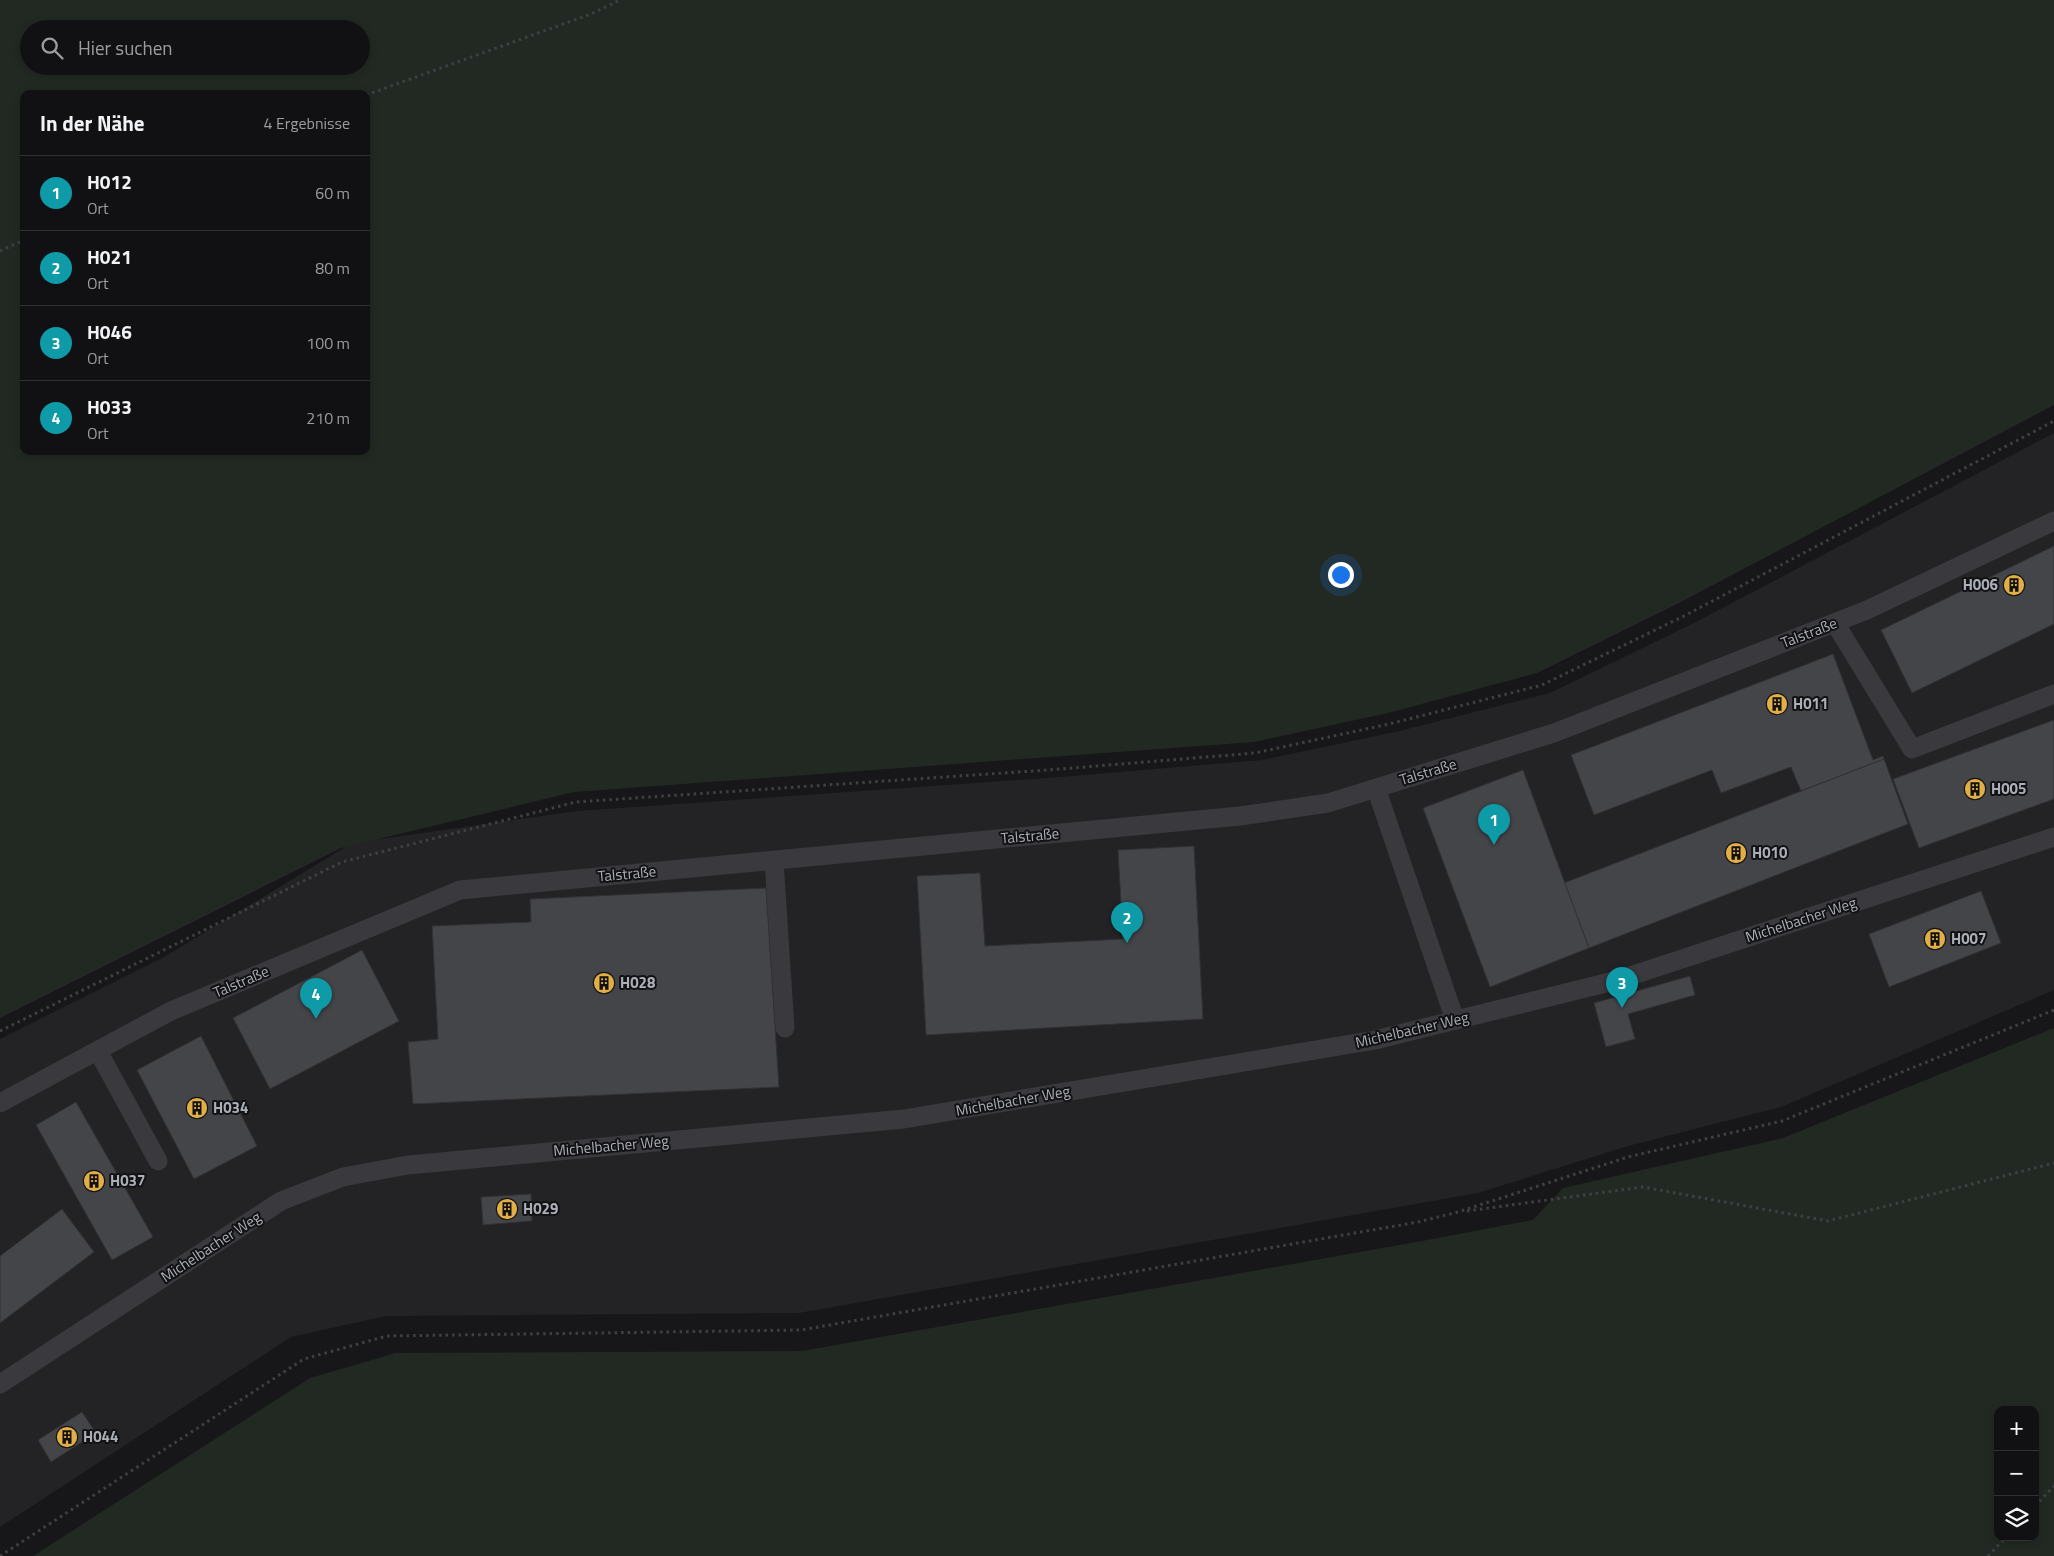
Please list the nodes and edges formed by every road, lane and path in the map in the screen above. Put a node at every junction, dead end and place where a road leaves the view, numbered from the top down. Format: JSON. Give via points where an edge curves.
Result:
{"nodes":[{"id":1,"x":620,"y":0,"type":"edge"},
{"id":2,"x":370,"y":94,"type":"edge"},
{"id":3,"x":20,"y":242,"type":"edge"},
{"id":4,"x":0,"y":252,"type":"edge"},
{"id":5,"x":2054,"y":421,"type":"edge"},
{"id":6,"x":2054,"y":521,"type":"edge"},
{"id":7,"x":1835,"y":623,"type":"junction"},
{"id":8,"x":2054,"y":694,"type":"edge"},
{"id":9,"x":1376,"y":788,"type":"junction"},
{"id":10,"x":2054,"y":837,"type":"edge"},
{"id":11,"x":774,"y":860,"type":"junction"},
{"id":12,"x":2054,"y":1010,"type":"edge"},
{"id":13,"x":1455,"y":1020,"type":"junction"},
{"id":14,"x":784,"y":1028,"type":"dead end"},
{"id":15,"x":0,"y":1031,"type":"edge"},
{"id":16,"x":98,"y":1051,"type":"junction"},
{"id":17,"x":0,"y":1103,"type":"edge"},
{"id":18,"x":158,"y":1161,"type":"dead end"},
{"id":19,"x":2054,"y":1163,"type":"edge"},
{"id":20,"x":1458,"y":1212,"type":"junction"},
{"id":21,"x":0,"y":1384,"type":"edge"},
{"id":22,"x":2054,"y":1486,"type":"edge"},
{"id":23,"x":2039,"y":1502,"type":"edge"},
{"id":24,"x":2002,"y":1541,"type":"edge"},
{"id":25,"x":0,"y":1556,"type":"edge"},
{"id":26,"x":1988,"y":1556,"type":"edge"}],
"edges":[{"from":1,"to":2,"type":"path","via":[[592,14]]},
{"from":3,"to":4,"type":"path"},
{"from":5,"to":15,"type":"path","via":[[1684,616],[1542,684],[1389,724],[1256,753],[576,802],[342,862]]},
{"from":6,"to":7,"type":"lane","name":"Talstraße"},
{"from":7,"to":8,"type":"lane","via":[[1912,749]]},
{"from":7,"to":9,"type":"lane","name":"Talstraße","via":[[1554,733]]},
{"from":9,"to":11,"type":"lane","name":"Talstraße","via":[[1328,803],[1240,816]]},
{"from":9,"to":13,"type":"lane"},
{"from":10,"to":13,"type":"lane","name":"Michelbacher Weg","via":[[1618,980]]},
{"from":11,"to":14,"type":"lane"},
{"from":11,"to":16,"type":"lane","name":"Talstraße","via":[[460,890],[171,1011]]},
{"from":12,"to":20,"type":"path","via":[[1782,1121],[1628,1157]]},
{"from":13,"to":21,"type":"lane","name":"Michelbacher Weg","via":[[1375,1040],[904,1119],[408,1166],[343,1177],[281,1201]]},
{"from":16,"to":17,"type":"lane","name":"Talstraße"},
{"from":16,"to":18,"type":"lane"},
{"from":19,"to":20,"type":"path","via":[[1828,1222],[1643,1187]]},
{"from":20,"to":25,"type":"path","via":[[1418,1222],[802,1330],[387,1336],[304,1358]]},
{"from":22,"to":23,"type":"path"},
{"from":24,"to":26,"type":"path"}]}
